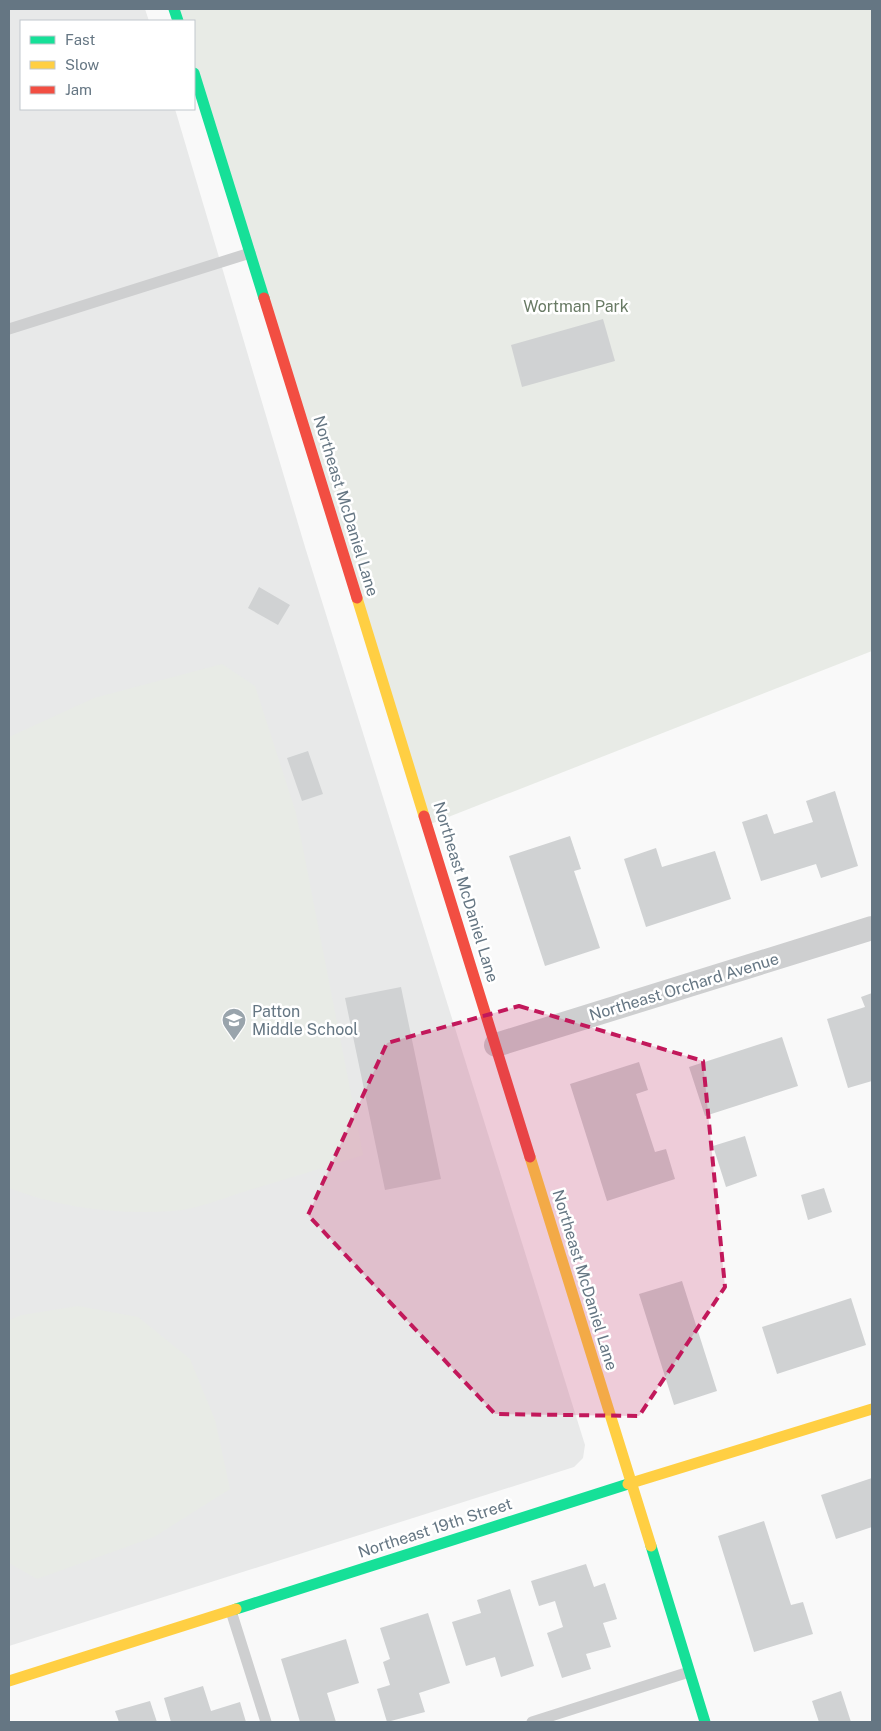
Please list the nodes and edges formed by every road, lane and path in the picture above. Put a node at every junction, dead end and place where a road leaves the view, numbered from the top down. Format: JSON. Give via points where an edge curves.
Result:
{"nodes":[{"id":1,"x":195,"y":76,"type":"edge"},
{"id":2,"x":250,"y":253,"type":"junction"},
{"id":3,"x":9,"y":329,"type":"edge"},
{"id":4,"x":872,"y":928,"type":"edge"},
{"id":5,"x":496,"y":1045,"type":"junction"},
{"id":6,"x":872,"y":1409,"type":"edge"},
{"id":7,"x":630,"y":1484,"type":"junction"},
{"id":8,"x":231,"y":1610,"type":"junction"},
{"id":9,"x":689,"y":1672,"type":"junction"},
{"id":10,"x":9,"y":1681,"type":"edge"},
{"id":11,"x":266,"y":1722,"type":"edge"},
{"id":12,"x":532,"y":1722,"type":"edge"},
{"id":13,"x":705,"y":1722,"type":"edge"}],
"edges":[{"from":1,"to":2,"type":"street","name":"Northeast McDaniel Lane"},
{"from":2,"to":3,"type":"lane"},
{"from":2,"to":5,"type":"street","name":"Northeast McDaniel Lane"},
{"from":4,"to":5,"type":"street","name":"Northeast Orchard Avenue"},
{"from":5,"to":7,"type":"street","name":"Northeast McDaniel Lane"},
{"from":6,"to":7,"type":"street","name":"Northeast 19th Street"},
{"from":7,"to":8,"type":"street","name":"Northeast 19th Street"},
{"from":7,"to":9,"type":"street","name":"Northeast McDaniel Lane"},
{"from":8,"to":10,"type":"street","name":"Northeast 19th Street"},
{"from":8,"to":11,"type":"lane"},
{"from":9,"to":12,"type":"lane"},
{"from":9,"to":13,"type":"street","name":"Northeast McDaniel Lane"}]}
